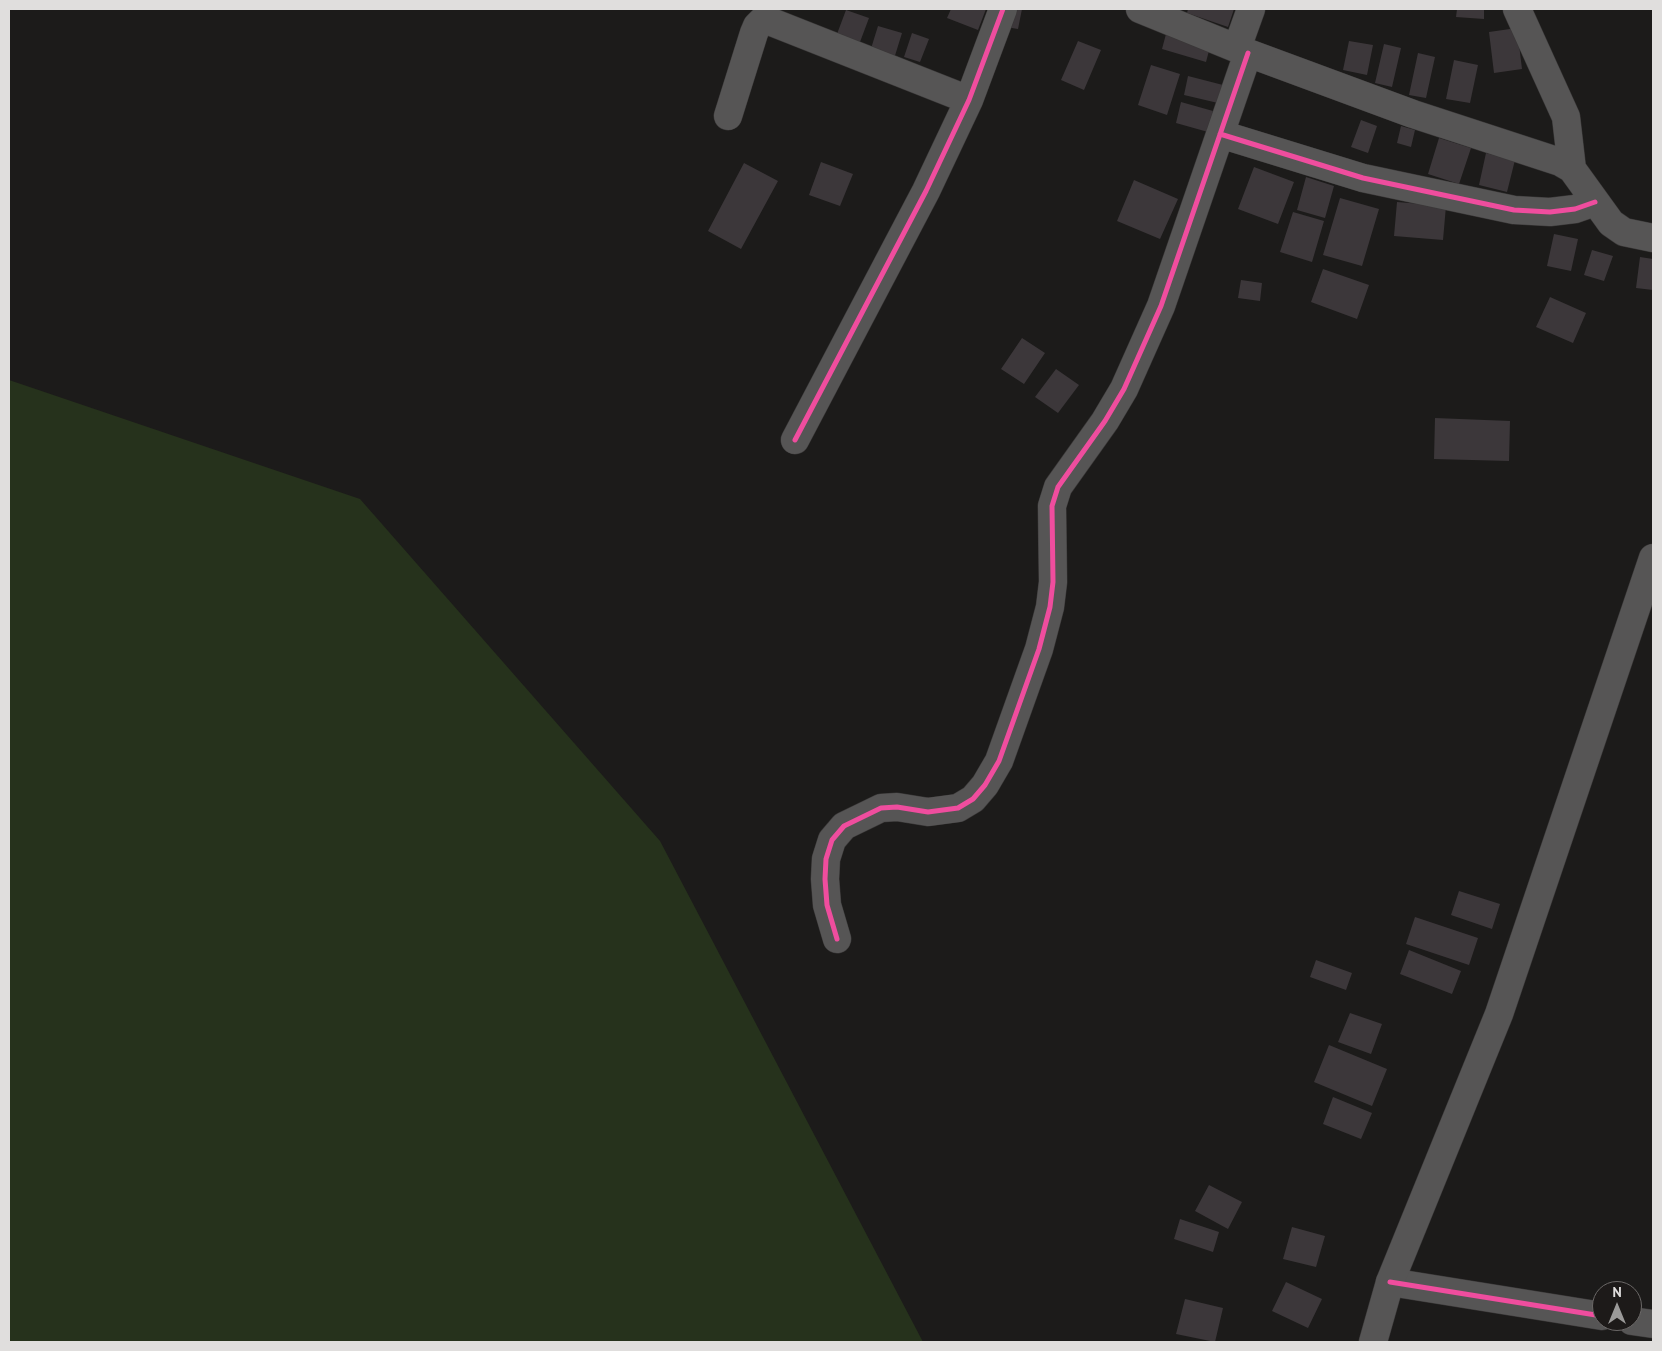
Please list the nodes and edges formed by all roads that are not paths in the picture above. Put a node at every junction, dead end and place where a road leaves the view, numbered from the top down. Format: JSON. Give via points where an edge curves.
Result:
{"nodes":[{"id":1,"x":1003,"y":9,"type":"edge"},
{"id":2,"x":1140,"y":9,"type":"edge"},
{"id":3,"x":1250,"y":9,"type":"edge"},
{"id":4,"x":1517,"y":9,"type":"edge"},
{"id":5,"x":1242,"y":50,"type":"junction"},
{"id":6,"x":969,"y":100,"type":"junction"},
{"id":7,"x":728,"y":116,"type":"dead end"},
{"id":8,"x":1220,"y":134,"type":"junction"},
{"id":9,"x":1572,"y":169,"type":"junction"},
{"id":10,"x":1595,"y":202,"type":"junction"},
{"id":11,"x":1653,"y":238,"type":"edge"},
{"id":12,"x":795,"y":440,"type":"dead end"},
{"id":13,"x":1653,"y":558,"type":"edge"},
{"id":14,"x":837,"y":939,"type":"dead end"},
{"id":15,"x":1390,"y":1282,"type":"junction"},
{"id":16,"x":1592,"y":1314,"type":"edge"},
{"id":17,"x":1373,"y":1342,"type":"edge"}],
"edges":[{"from":1,"to":6,"type":"street"},
{"from":2,"to":5,"type":"street"},
{"from":3,"to":5,"type":"street"},
{"from":4,"to":9,"type":"street","via":[[1566,117]]},
{"from":5,"to":8,"type":"street"},
{"from":5,"to":9,"type":"street","via":[[1413,114],[1537,153]]},
{"from":6,"to":7,"type":"street","via":[[762,21],[754,33]]},
{"from":6,"to":12,"type":"street","via":[[926,192]]},
{"from":8,"to":10,"type":"street","via":[[1363,178],[1514,210],[1550,212]]},
{"from":8,"to":14,"type":"street","via":[[1161,306],[1124,389],[1058,487],[1052,506],[1050,606],[1040,649],[999,761],[985,786],[958,808],[928,812],[881,808],[844,826],[832,840],[825,872],[827,906]]},
{"from":9,"to":10,"type":"street"},
{"from":10,"to":11,"type":"street","via":[[1611,223],[1624,232]]},
{"from":13,"to":15,"type":"street","via":[[1499,1014]]},
{"from":15,"to":16,"type":"street"},
{"from":15,"to":17,"type":"street"}]}
